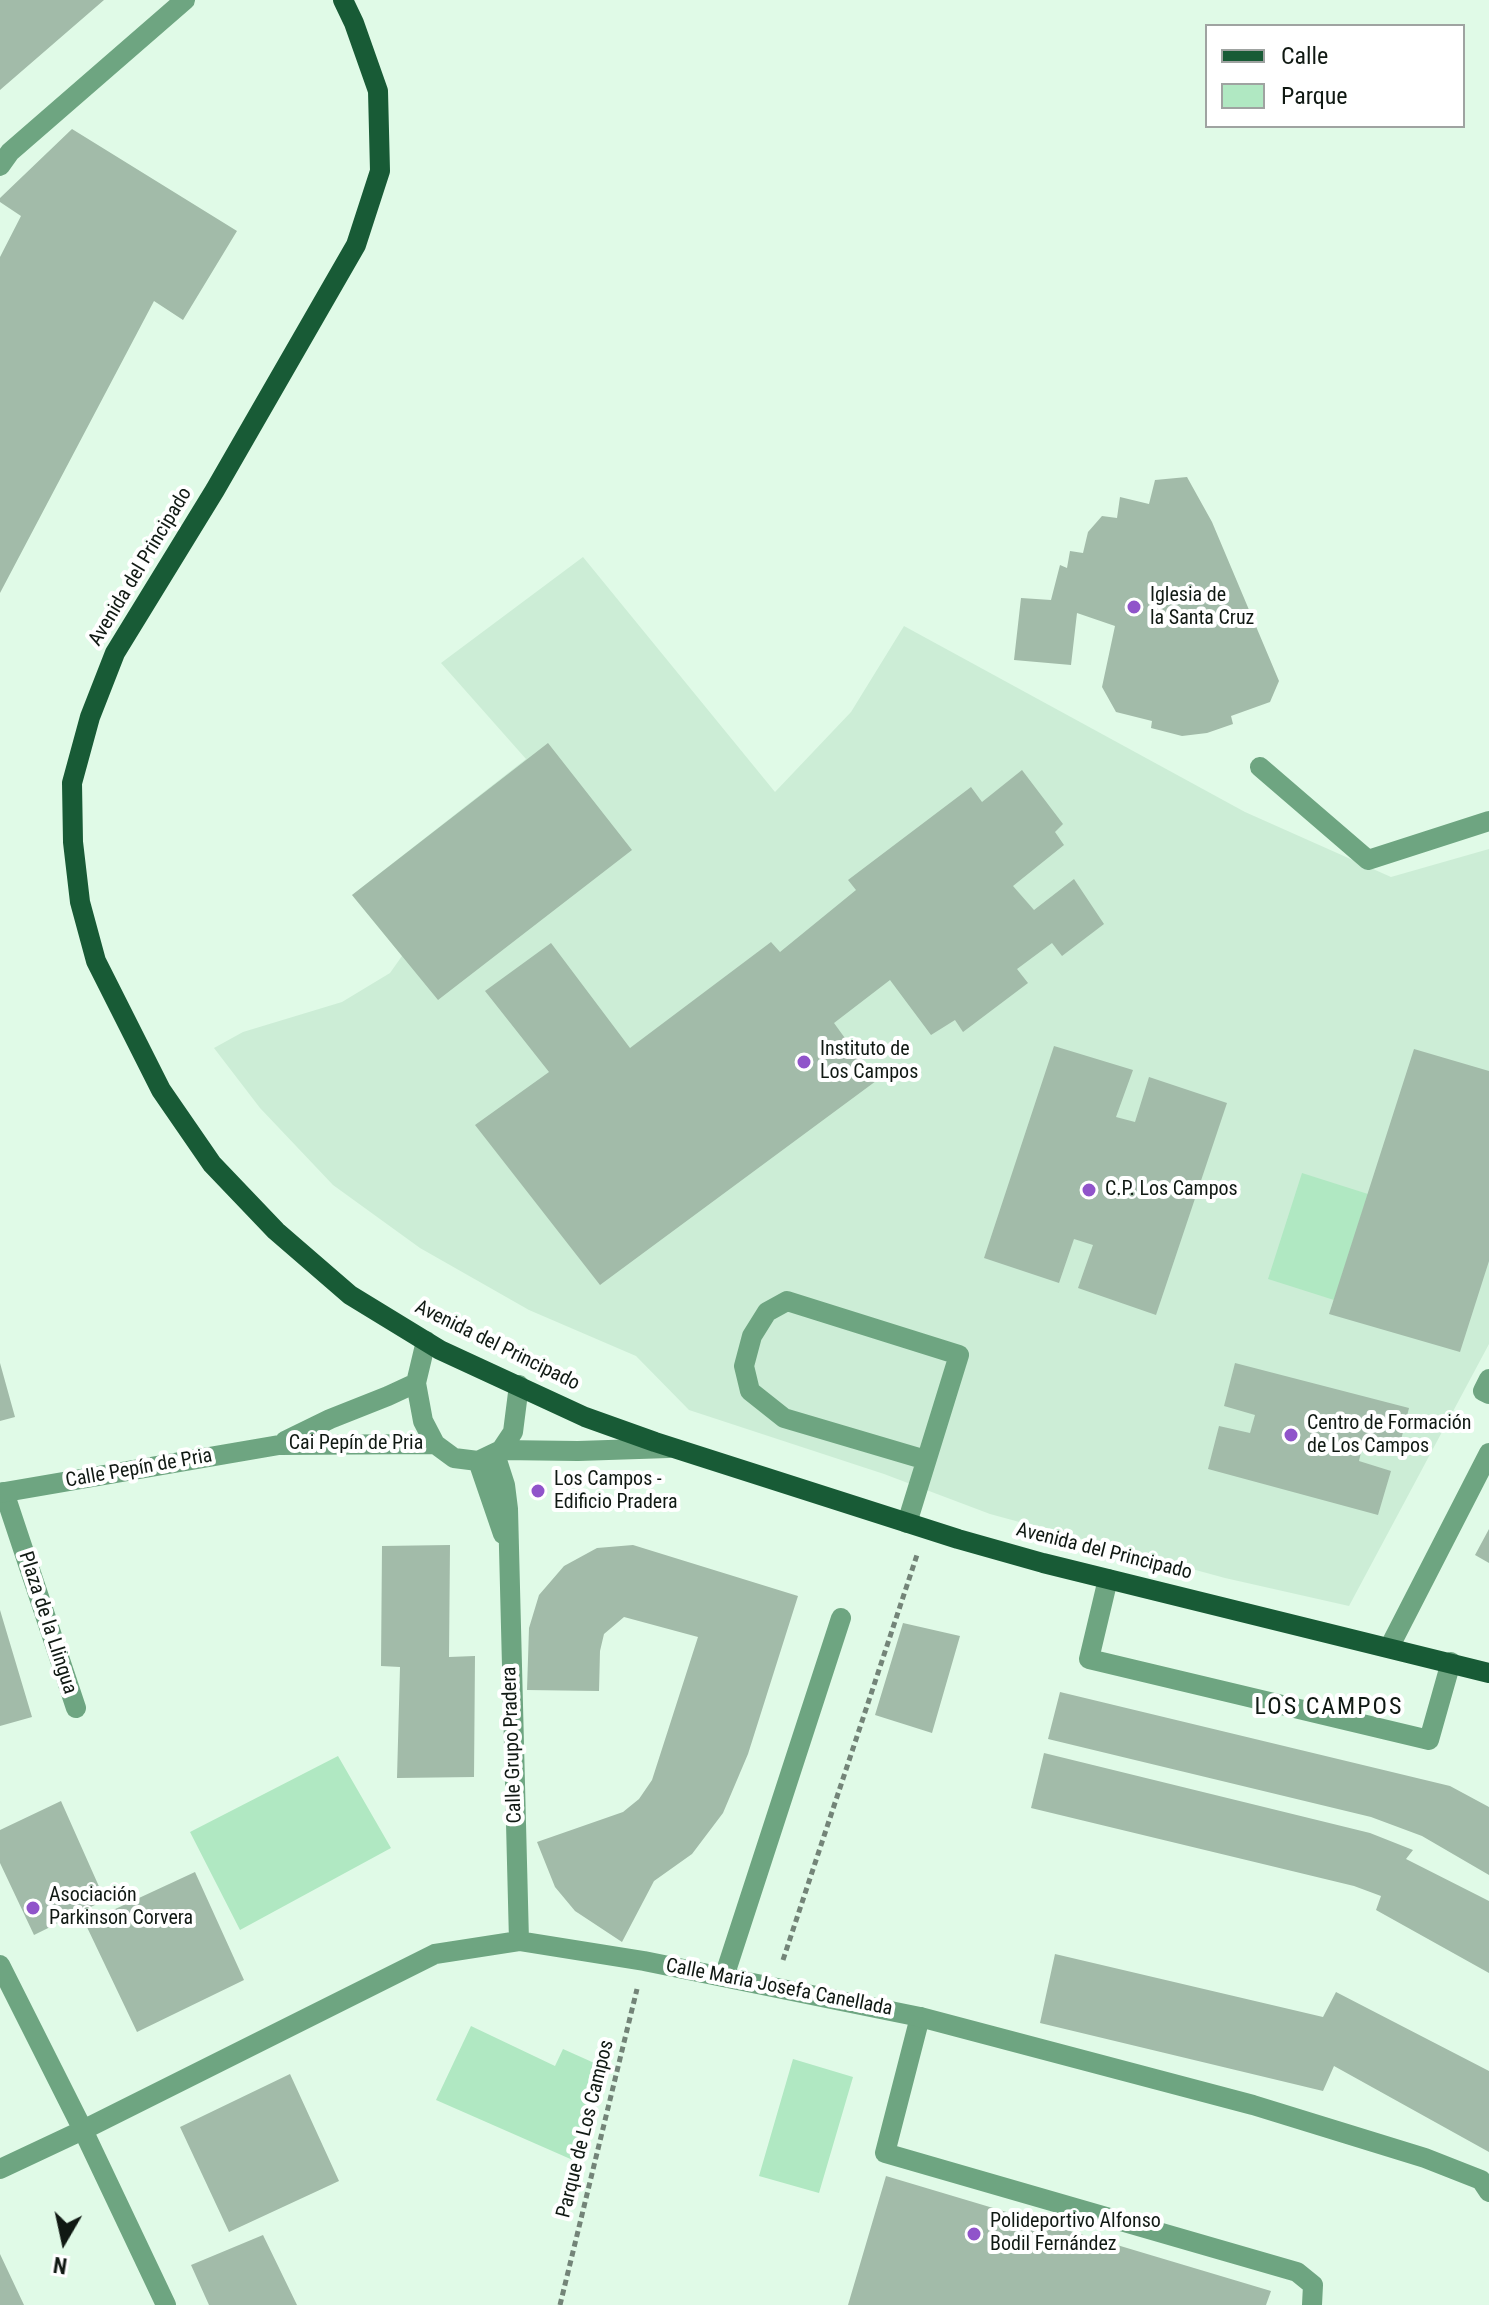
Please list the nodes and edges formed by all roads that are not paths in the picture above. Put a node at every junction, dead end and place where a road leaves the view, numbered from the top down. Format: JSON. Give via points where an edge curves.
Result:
{"nodes":[{"id":1,"x":185,"y":0,"type":"edge"},
{"id":2,"x":343,"y":0,"type":"edge"},
{"id":3,"x":3,"y":158,"type":"edge"},
{"id":4,"x":1260,"y":767,"type":"dead end"},
{"id":5,"x":1489,"y":821,"type":"edge"},
{"id":6,"x":426,"y":1341,"type":"junction"},
{"id":7,"x":1489,"y":1379,"type":"edge"},
{"id":8,"x":416,"y":1383,"type":"junction"},
{"id":9,"x":519,"y":1385,"type":"junction"},
{"id":10,"x":1489,"y":1394,"type":"edge"},
{"id":11,"x":435,"y":1444,"type":"junction"},
{"id":12,"x":279,"y":1445,"type":"junction"},
{"id":13,"x":671,"y":1448,"type":"junction"},
{"id":14,"x":1489,"y":1453,"type":"edge"},
{"id":15,"x":492,"y":1455,"type":"junction"},
{"id":16,"x":926,"y":1460,"type":"junction"},
{"id":17,"x":2,"y":1492,"type":"edge"},
{"id":18,"x":916,"y":1526,"type":"junction"},
{"id":19,"x":1108,"y":1579,"type":"junction"},
{"id":20,"x":841,"y":1618,"type":"dead end"},
{"id":21,"x":1390,"y":1646,"type":"junction"},
{"id":22,"x":1451,"y":1662,"type":"junction"},
{"id":23,"x":1489,"y":1673,"type":"edge"},
{"id":24,"x":76,"y":1708,"type":"dead end"},
{"id":25,"x":519,"y":1941,"type":"junction"},
{"id":26,"x":0,"y":1965,"type":"edge"},
{"id":27,"x":724,"y":1977,"type":"junction"},
{"id":28,"x":920,"y":2017,"type":"junction"},
{"id":29,"x":83,"y":2130,"type":"junction"},
{"id":30,"x":0,"y":2169,"type":"edge"},
{"id":31,"x":1489,"y":2192,"type":"edge"},
{"id":32,"x":166,"y":2305,"type":"edge"},
{"id":33,"x":1312,"y":2305,"type":"edge"}],
"edges":[{"from":1,"to":3,"type":"street"},
{"from":2,"to":6,"type":"main road","name":"Avenida del Principado","via":[[378,91],[380,171],[356,245],[115,653],[72,783],[73,842],[80,902],[96,961],[161,1090],[212,1164],[276,1231],[350,1295]]},
{"from":4,"to":5,"type":"street","via":[[1368,860]]},
{"from":6,"to":8,"type":"street","name":"Cai Pepín de Pria"},
{"from":6,"to":9,"type":"main road","name":"Avenida del Principado"},
{"from":7,"to":10,"type":"street","via":[[1483,1391]]},
{"from":8,"to":11,"type":"street","name":"Cai Pepín de Pria","via":[[423,1421]]},
{"from":8,"to":12,"type":"street","name":"Cai Pepín de Pria"},
{"from":9,"to":13,"type":"main road","name":"Avenida del Principado","via":[[585,1417]]},
{"from":9,"to":15,"type":"street","via":[[513,1432]]},
{"from":11,"to":12,"type":"street","name":"Cai Pepín de Pria"},
{"from":11,"to":15,"type":"street","name":"Cai Pepín de Pria","via":[[454,1458]]},
{"from":12,"to":17,"type":"street","name":"Calle Pepín de Pria"},
{"from":13,"to":15,"type":"street","name":"Cai Pepín de Pria"},
{"from":13,"to":18,"type":"main road","name":"Avenida del Principado"},
{"from":14,"to":21,"type":"street"},
{"from":15,"to":25,"type":"street","name":"Calle Grupo Pradera","via":[[508,1549]]},
{"from":16,"to":16,"type":"street","via":[[959,1355],[787,1301],[767,1312],[752,1336],[744,1366],[750,1391],[784,1418]]},
{"from":16,"to":18,"type":"street"},
{"from":17,"to":24,"type":"street","name":"Plaza de la Llingua"},
{"from":18,"to":19,"type":"main road","name":"Avenida del Principado"},
{"from":19,"to":21,"type":"main road","name":"Avenida del Principado"},
{"from":19,"to":22,"type":"street","via":[[1089,1659],[1429,1740]]},
{"from":20,"to":27,"type":"street"},
{"from":21,"to":22,"type":"main road","name":"Avenida del Principado"},
{"from":22,"to":23,"type":"main road","name":"Avenida del Principado"},
{"from":25,"to":27,"type":"street","name":"Calle Maria Josefa Canellada"},
{"from":25,"to":29,"type":"street","name":"Calle Maria Josefa Canellada","via":[[435,1954]]},
{"from":26,"to":29,"type":"street"},
{"from":27,"to":28,"type":"street","name":"Calle Maria Josefa Canellada"},
{"from":28,"to":31,"type":"street","name":"Calle Maria Josefa Canellada","via":[[1268,2109],[1425,2158],[1481,2180]]},
{"from":28,"to":33,"type":"street","via":[[885,2153],[1297,2272],[1313,2285]]},
{"from":29,"to":30,"type":"street","name":"Calle Maria Josefa Canellada"},
{"from":29,"to":32,"type":"street"}]}
